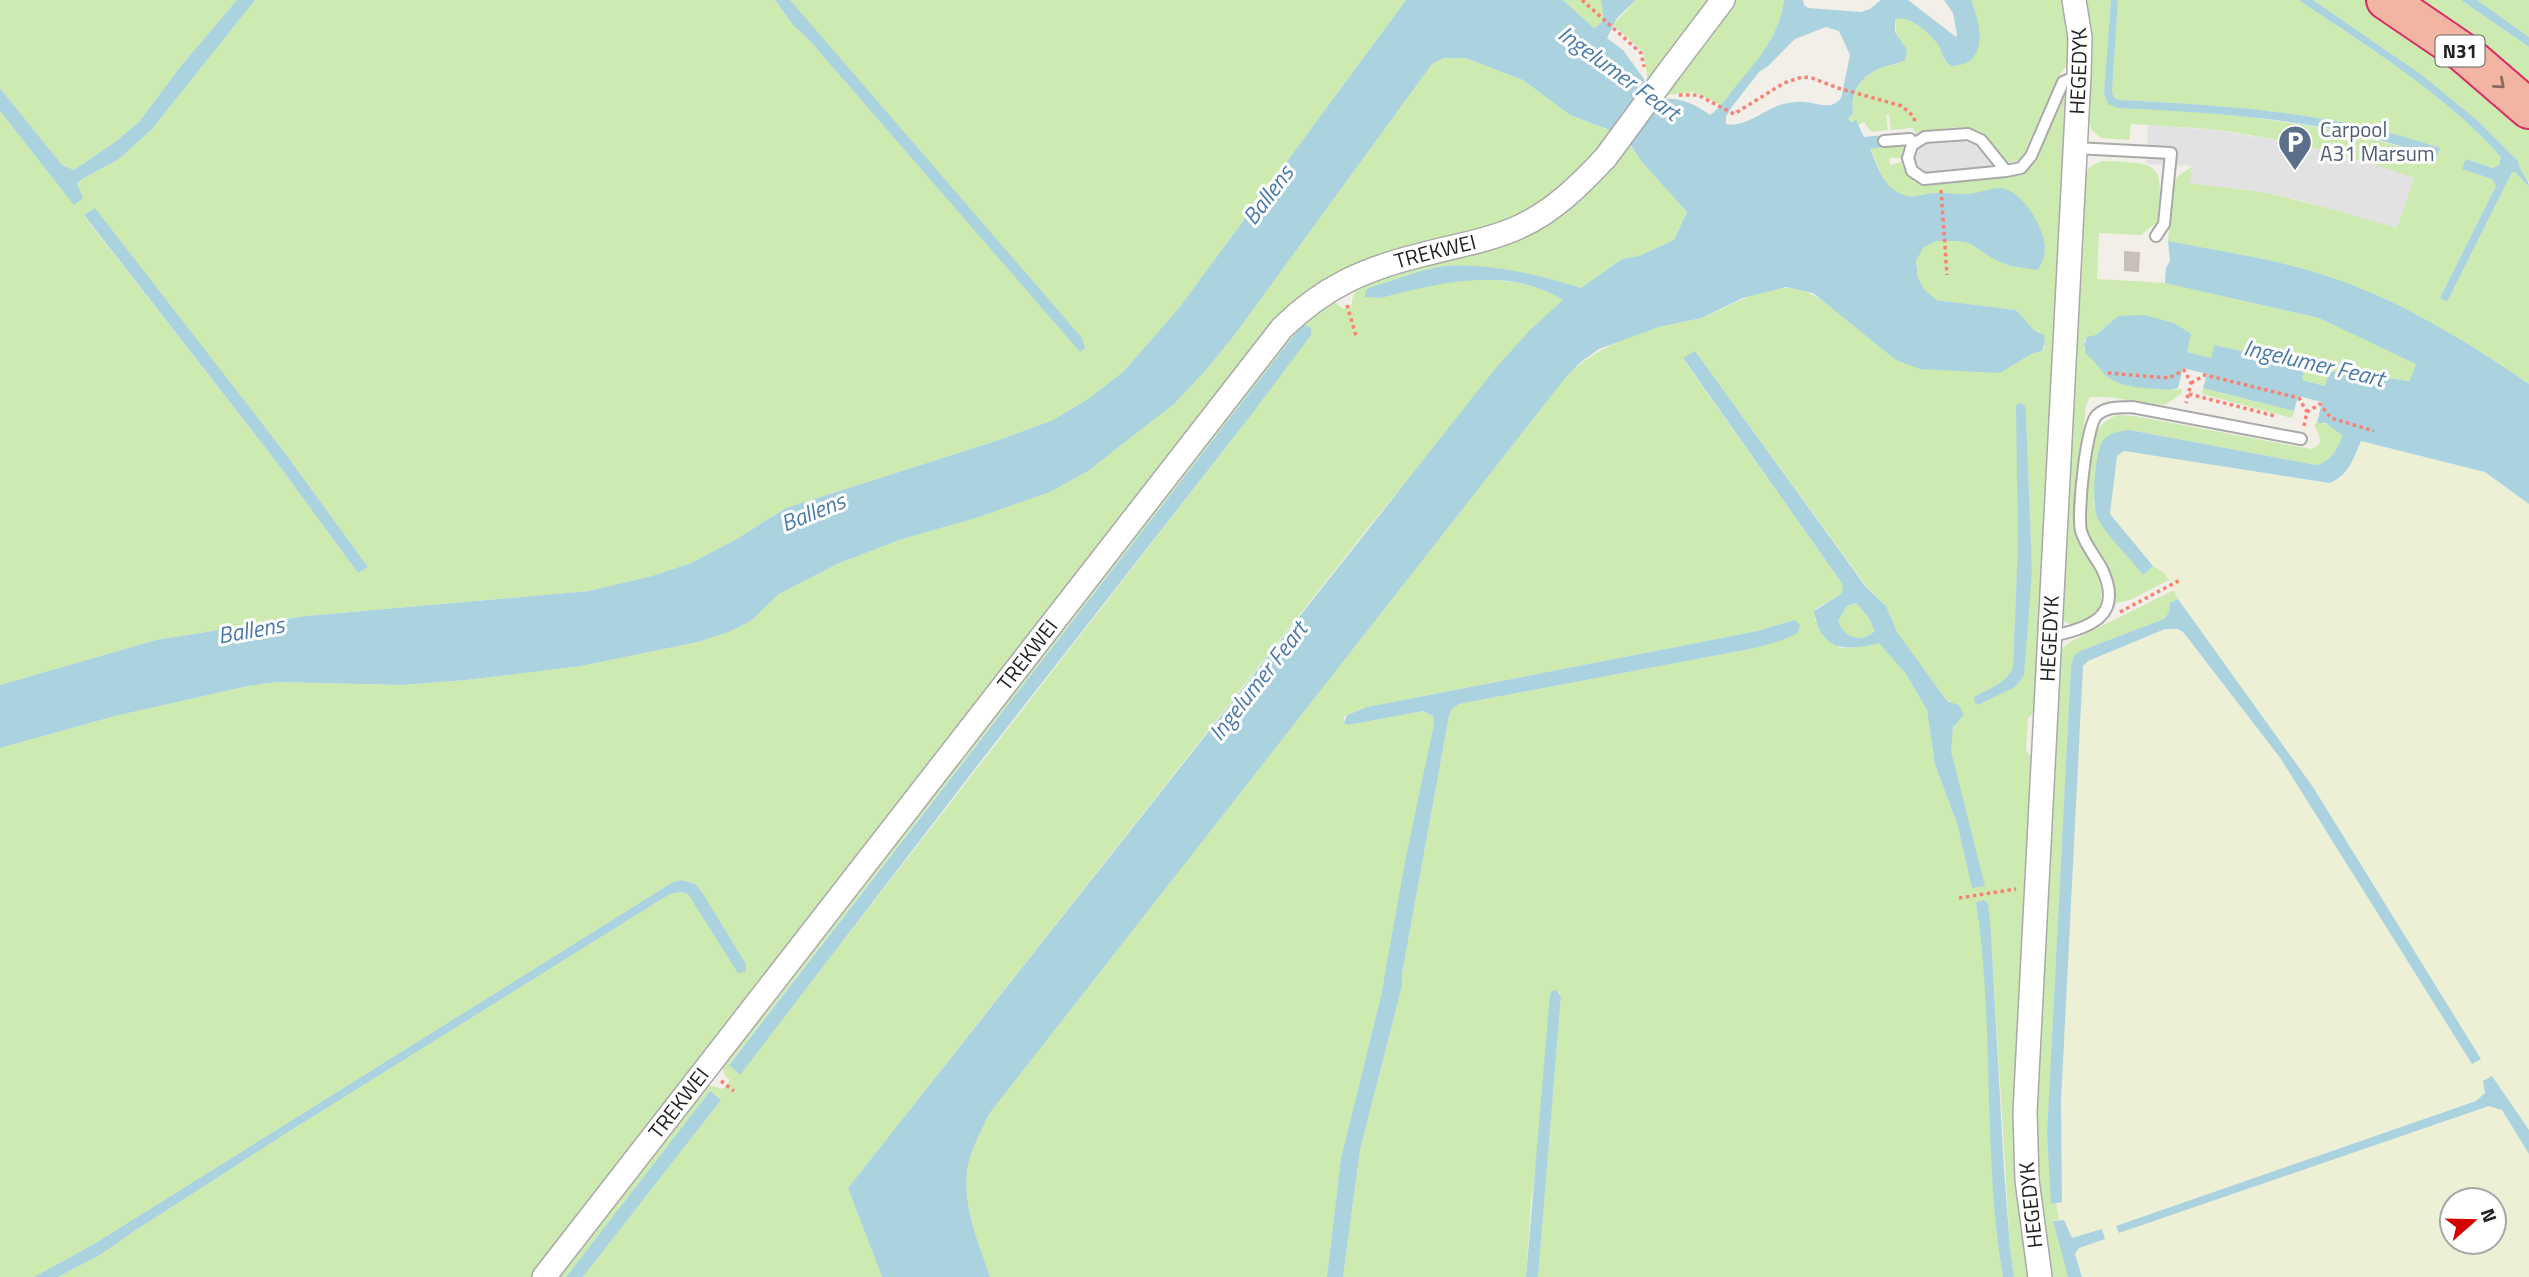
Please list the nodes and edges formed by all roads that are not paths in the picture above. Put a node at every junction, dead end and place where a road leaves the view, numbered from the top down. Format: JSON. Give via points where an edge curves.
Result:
{"nodes":[{"id":1,"x":1723,"y":0,"type":"edge"},
{"id":2,"x":2074,"y":0,"type":"edge"},
{"id":3,"x":2386,"y":0,"type":"edge"},
{"id":4,"x":2079,"y":75,"type":"junction"},
{"id":5,"x":2529,"y":109,"type":"edge"},
{"id":6,"x":1884,"y":141,"type":"dead end"},
{"id":7,"x":1917,"y":141,"type":"junction"},
{"id":8,"x":2075,"y":148,"type":"junction"},
{"id":9,"x":2006,"y":171,"type":"junction"},
{"id":10,"x":2156,"y":236,"type":"dead end"},
{"id":11,"x":2301,"y":439,"type":"road end"},
{"id":12,"x":2049,"y":637,"type":"junction"},
{"id":13,"x":544,"y":1277,"type":"edge"},
{"id":14,"x":2040,"y":1277,"type":"edge"}],
"edges":[{"from":1,"to":13,"type":"street","name":"TREKWEI","bridge":true,"via":[[1605,157],[1573,191],[1539,216],[1500,234],[1356,275],[1314,299],[1282,328]]},
{"from":2,"to":4,"type":"street","name":"HEGEDYK"},
{"from":3,"to":5,"type":"highway","number":"N31","one_way":true,"via":[[2464,53]]},
{"from":4,"to":8,"type":"street","name":"HEGEDYK"},
{"from":4,"to":9,"type":"lane","via":[[2063,82],[2028,162],[2021,169]]},
{"from":6,"to":7,"type":"lane"},
{"from":7,"to":9,"type":"lane","via":[[1975,136]]},
{"from":7,"to":9,"type":"lane","via":[[1909,151],[1909,165],[1924,179]]},
{"from":8,"to":10,"type":"lane","via":[[2171,153],[2164,224]]},
{"from":8,"to":12,"type":"street","name":"HEGEDYK"},
{"from":11,"to":12,"type":"lane","via":[[2132,407],[2107,408],[2094,417],[2087,437],[2080,523],[2101,568],[2109,599],[2100,619],[2077,631]]},
{"from":12,"to":14,"type":"street","name":"HEGEDYK","via":[[2025,1123],[2027,1180]]}]}
